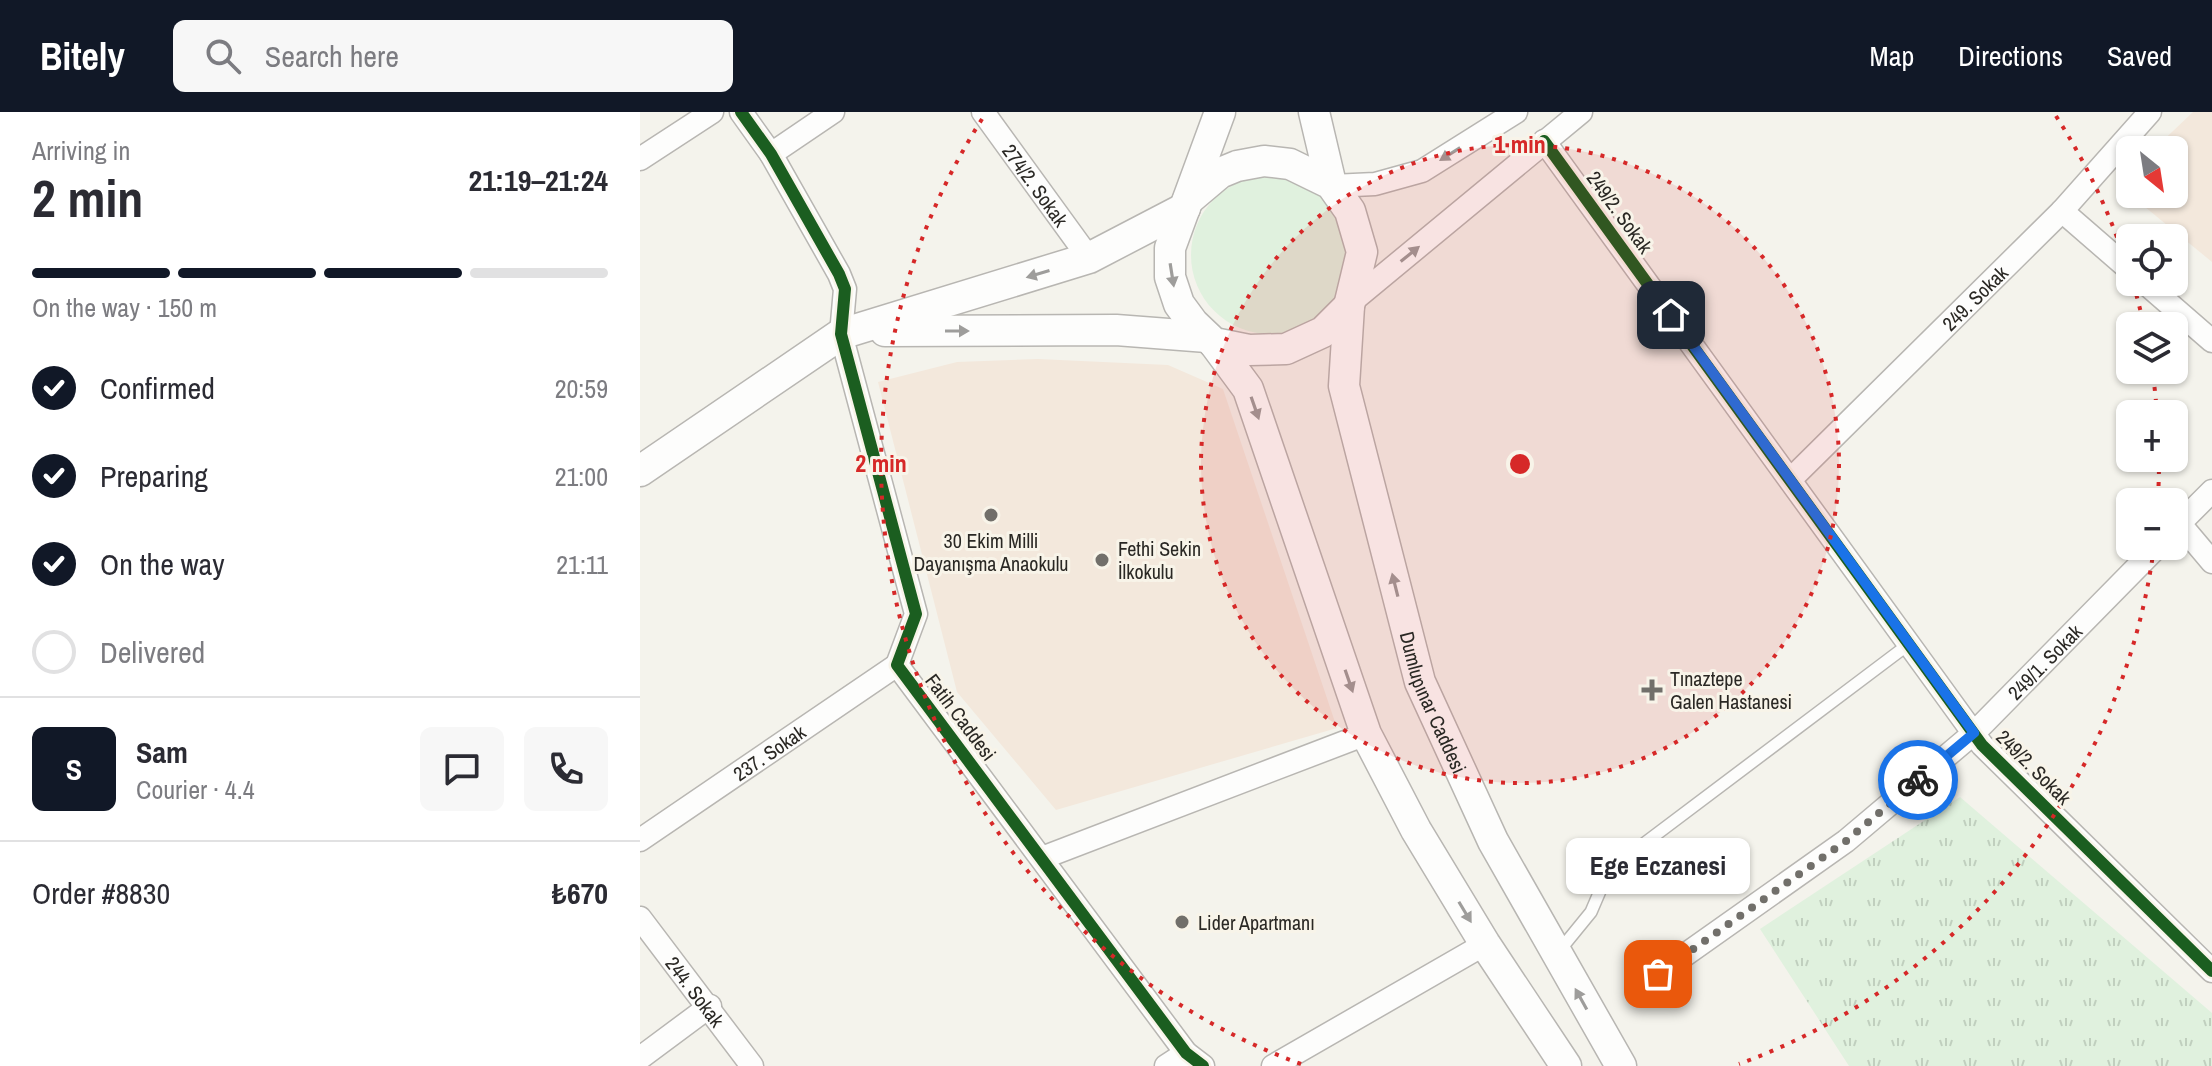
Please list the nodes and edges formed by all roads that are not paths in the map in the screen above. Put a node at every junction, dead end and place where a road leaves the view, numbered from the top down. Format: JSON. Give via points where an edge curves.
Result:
{"nodes":[{"id":1,"x":712,"y":112,"type":"edge"},
{"id":2,"x":741,"y":112,"type":"edge"},
{"id":3,"x":833,"y":112,"type":"edge"},
{"id":4,"x":983,"y":112,"type":"edge"},
{"id":5,"x":1220,"y":112,"type":"edge"},
{"id":6,"x":1314,"y":112,"type":"edge"},
{"id":7,"x":1516,"y":112,"type":"edge"},
{"id":8,"x":1581,"y":112,"type":"edge"},
{"id":9,"x":2150,"y":112,"type":"edge"},
{"id":10,"x":1544,"y":141,"type":"junction"},
{"id":11,"x":771,"y":154,"type":"junction"},
{"id":12,"x":640,"y":159,"type":"edge"},
{"id":13,"x":1332,"y":185,"type":"junction"},
{"id":14,"x":1187,"y":204,"type":"junction"},
{"id":15,"x":2062,"y":211,"type":"junction"},
{"id":16,"x":1089,"y":258,"type":"junction"},
{"id":17,"x":2116,"y":258,"type":"edge"},
{"id":18,"x":2160,"y":296,"type":"edge"},
{"id":19,"x":1349,"y":304,"type":"junction"},
{"id":20,"x":846,"y":333,"type":"junction"},
{"id":21,"x":1211,"y":340,"type":"junction"},
{"id":22,"x":2212,"y":341,"type":"edge"},
{"id":23,"x":640,"y":471,"type":"edge"},
{"id":24,"x":1791,"y":479,"type":"junction"},
{"id":25,"x":2212,"y":491,"type":"edge"},
{"id":26,"x":2188,"y":515,"type":"edge"},
{"id":27,"x":2188,"y":537,"type":"edge"},
{"id":28,"x":2144,"y":560,"type":"edge"},
{"id":29,"x":2212,"y":562,"type":"edge"},
{"id":30,"x":1910,"y":643,"type":"junction"},
{"id":31,"x":897,"y":665,"type":"junction"},
{"id":32,"x":1974,"y":733,"type":"junction"},
{"id":33,"x":1366,"y":734,"type":"junction"},
{"id":34,"x":640,"y":840,"type":"edge"},
{"id":35,"x":1042,"y":858,"type":"junction"},
{"id":36,"x":640,"y":918,"type":"edge"},
{"id":37,"x":1485,"y":944,"type":"junction"},
{"id":38,"x":1557,"y":954,"type":"junction"},
{"id":39,"x":2212,"y":971,"type":"edge"},
{"id":40,"x":1658,"y":974,"type":"dead end"},
{"id":41,"x":710,"y":1006,"type":"junction"},
{"id":42,"x":640,"y":1058,"type":"edge"},
{"id":43,"x":1194,"y":1060,"type":"edge"},
{"id":44,"x":752,"y":1066,"type":"edge"},
{"id":45,"x":1166,"y":1066,"type":"edge"},
{"id":46,"x":1273,"y":1066,"type":"edge"},
{"id":47,"x":1566,"y":1066,"type":"edge"},
{"id":48,"x":1621,"y":1066,"type":"edge"}],
"edges":[{"from":1,"to":12,"type":"street"},
{"from":2,"to":11,"type":"street"},
{"from":3,"to":11,"type":"street"},
{"from":4,"to":16,"type":"street","name":"274/2. Sokak"},
{"from":5,"to":14,"type":"main road"},
{"from":6,"to":13,"type":"main road"},
{"from":7,"to":13,"type":"street","one_way":true,"via":[[1422,171],[1375,184]]},
{"from":8,"to":10,"type":"street"},
{"from":9,"to":15,"type":"street","name":"249. Sokak"},
{"from":19,"to":10,"type":"street","one_way":true},
{"from":10,"to":24,"type":"street","name":"249/2. Sokak"},
{"from":11,"to":20,"type":"street","via":[[839,274],[845,289]]},
{"from":13,"to":14,"type":"main road","via":[[1290,164],[1264,161],[1220,173]]},
{"from":13,"to":19,"type":"main road","via":[[1350,211],[1362,252]]},
{"from":14,"to":16,"type":"main road"},
{"from":14,"to":21,"type":"main road","one_way":true,"via":[[1170,248],[1170,277],[1179,304]]},
{"from":15,"to":17,"type":"street"},
{"from":15,"to":24,"type":"street","name":"249. Sokak"},
{"from":16,"to":20,"type":"main road","one_way":true},
{"from":18,"to":22,"type":"street"},
{"from":19,"to":21,"type":"main road","via":[[1323,332],[1286,349],[1249,350]]},
{"from":38,"to":19,"type":"main road","name":"Dumlupınar Caddesi","one_way":true,"via":[[1493,841],[1420,682],[1344,386]]},
{"from":20,"to":21,"type":"main road","one_way":true,"via":[[1116,330]]},
{"from":20,"to":23,"type":"main road"},
{"from":20,"to":31,"type":"street","name":"Fatih Caddesi","via":[[916,614]]},
{"from":21,"to":33,"type":"main road","one_way":true,"via":[[1248,389]]},
{"from":24,"to":30,"type":"street","name":"249/2. Sokak"},
{"from":25,"to":26,"type":"street"},
{"from":27,"to":29,"type":"street"},
{"from":28,"to":32,"type":"street","name":"249/1. Sokak"},
{"from":30,"to":32,"type":"street","name":"249/2. Sokak"},
{"from":30,"to":38,"type":"lane","via":[[1609,870],[1591,912]]},
{"from":31,"to":34,"type":"street","name":"237. Sokak"},
{"from":31,"to":35,"type":"street","name":"Fatih Caddesi"},
{"from":32,"to":39,"type":"street","name":"249/2. Sokak"},
{"from":32,"to":40,"type":"street","name":"249/1. Sokak","via":[[1846,841]]},
{"from":33,"to":35,"type":"street"},
{"from":33,"to":37,"type":"main road","one_way":true},
{"from":35,"to":43,"type":"street","name":"Fatih Caddesi"},
{"from":36,"to":41,"type":"street","name":"244. Sokak"},
{"from":37,"to":46,"type":"street"},
{"from":37,"to":47,"type":"main road"},
{"from":48,"to":38,"type":"main road","name":"Dumlupınar Caddesi","one_way":true},
{"from":41,"to":42,"type":"street"},
{"from":41,"to":44,"type":"street","name":"244. Sokak"},
{"from":43,"to":45,"type":"street"}]}
